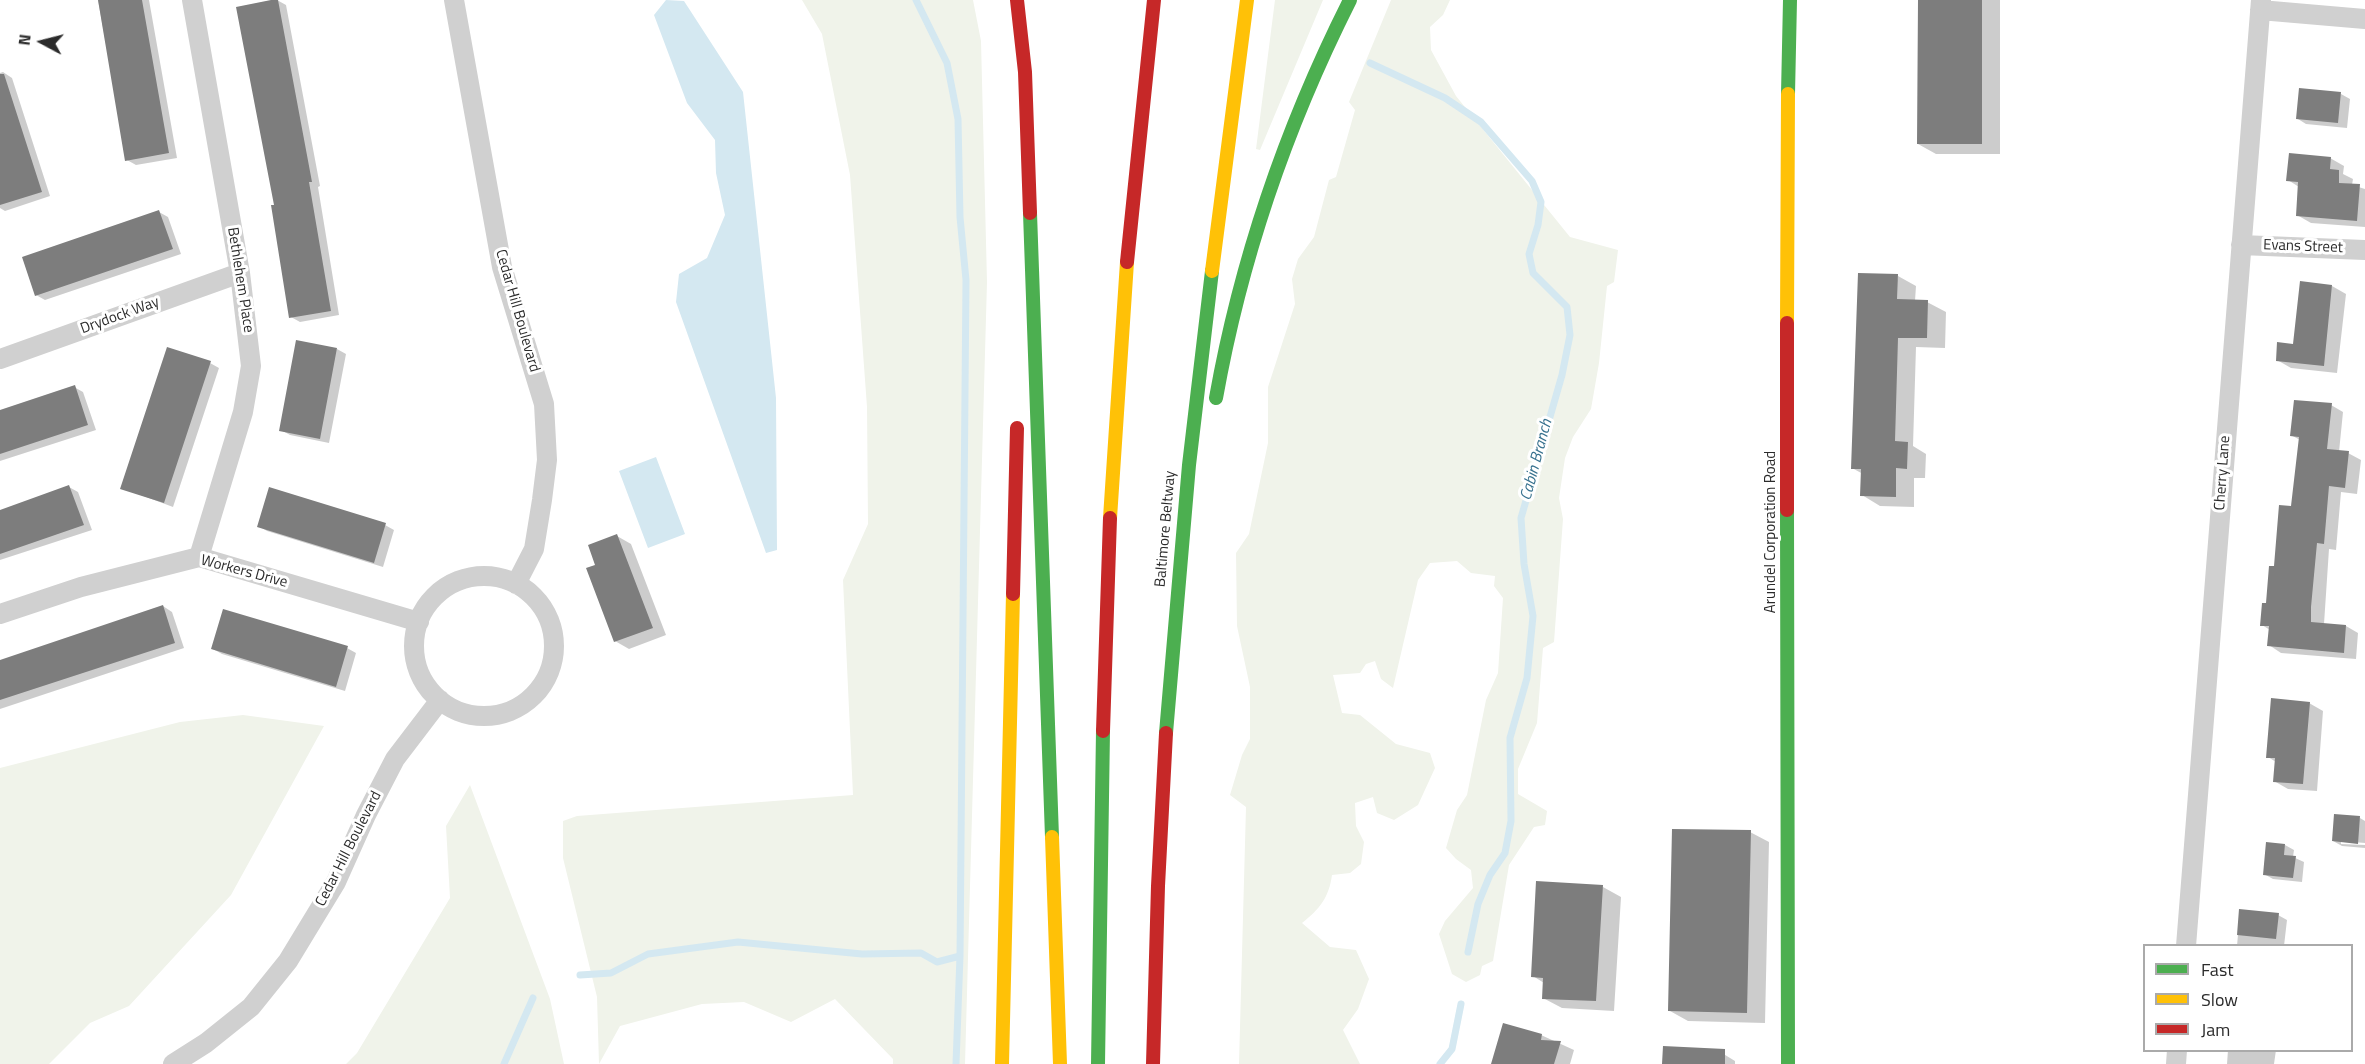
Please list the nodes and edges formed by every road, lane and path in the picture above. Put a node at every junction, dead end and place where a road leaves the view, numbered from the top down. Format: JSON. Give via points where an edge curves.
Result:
{"nodes":[{"id":1,"x":192,"y":0,"type":"edge"},
{"id":2,"x":454,"y":0,"type":"edge"},
{"id":3,"x":1017,"y":0,"type":"edge"},
{"id":4,"x":1154,"y":0,"type":"edge"},
{"id":5,"x":1247,"y":0,"type":"edge"},
{"id":6,"x":1350,"y":0,"type":"edge"},
{"id":7,"x":1790,"y":0,"type":"edge"},
{"id":8,"x":2261,"y":5,"type":"edge"},
{"id":9,"x":2365,"y":19,"type":"edge"},
{"id":10,"x":1025,"y":72,"type":"junction"},
{"id":11,"x":2241,"y":245,"type":"junction"},
{"id":12,"x":2365,"y":250,"type":"edge"},
{"id":13,"x":240,"y":273,"type":"junction"},
{"id":14,"x":1019,"y":323,"type":"dead end"},
{"id":15,"x":0,"y":358,"type":"edge"},
{"id":16,"x":1214,"y":411,"type":"dead end"},
{"id":17,"x":1017,"y":419,"type":"dead end"},
{"id":18,"x":1203,"y":477,"type":"dead end"},
{"id":19,"x":199,"y":557,"type":"junction"},
{"id":20,"x":516,"y":584,"type":"junction"},
{"id":21,"x":0,"y":614,"type":"edge"},
{"id":22,"x":419,"y":622,"type":"junction"},
{"id":23,"x":1169,"y":681,"type":"junction"},
{"id":24,"x":440,"y":700,"type":"junction"},
{"id":25,"x":2186,"y":944,"type":"edge"},
{"id":26,"x":173,"y":1064,"type":"edge"},
{"id":27,"x":1002,"y":1064,"type":"edge"},
{"id":28,"x":1060,"y":1064,"type":"edge"},
{"id":29,"x":1098,"y":1064,"type":"edge"},
{"id":30,"x":1153,"y":1064,"type":"edge"},
{"id":31,"x":1788,"y":1064,"type":"edge"}],
"edges":[{"from":1,"to":13,"type":"street","name":"Bethlehem Place"},
{"from":2,"to":20,"type":"street","name":"Cedar Hill Boulevard","via":[[502,267],[544,404],[547,460],[542,500],[534,549]]},
{"from":3,"to":10,"type":"main road"},
{"from":4,"to":29,"type":"main road","via":[[1130,225],[1112,459],[1102,703]]},
{"from":5,"to":23,"type":"main road","name":"Baltimore Beltway","via":[[1195,408]]},
{"from":6,"to":16,"type":"main road","via":[[1307,90],[1280,160],[1233,315]]},
{"from":7,"to":31,"type":"main road","name":"Arundel Corporation Road"},
{"from":8,"to":9,"type":"street"},
{"from":8,"to":11,"type":"street","name":"Cherry Lane"},
{"from":10,"to":14,"type":"main road"},
{"from":10,"to":28,"type":"main road"},
{"from":11,"to":12,"type":"street","name":"Evans Street"},
{"from":11,"to":25,"type":"street","name":"Cherry Lane"},
{"from":13,"to":15,"type":"street","name":"Drydock Way"},
{"from":13,"to":19,"type":"street","name":"Bethlehem Place","via":[[251,366],[243,412]]},
{"from":17,"to":27,"type":"main road"},
{"from":18,"to":23,"type":"main road"},
{"from":19,"to":21,"type":"street","name":"Workers Drive","via":[[81,587]]},
{"from":19,"to":22,"type":"street","name":"Workers Drive"},
{"from":20,"to":22,"type":"street","via":[[501,577],[458,580],[439,592],[424,609]]},
{"from":20,"to":24,"type":"street","via":[[538,601],[549,619],[554,641],[552,663],[543,683],[529,700],[510,711],[489,716],[467,714]]},
{"from":22,"to":24,"type":"street","via":[[414,651],[420,672]]},
{"from":23,"to":30,"type":"main road","name":"Baltimore Beltway"},
{"from":24,"to":26,"type":"street","name":"Cedar Hill Boulevard","via":[[395,759],[336,882],[288,961],[250,1007]]}]}
